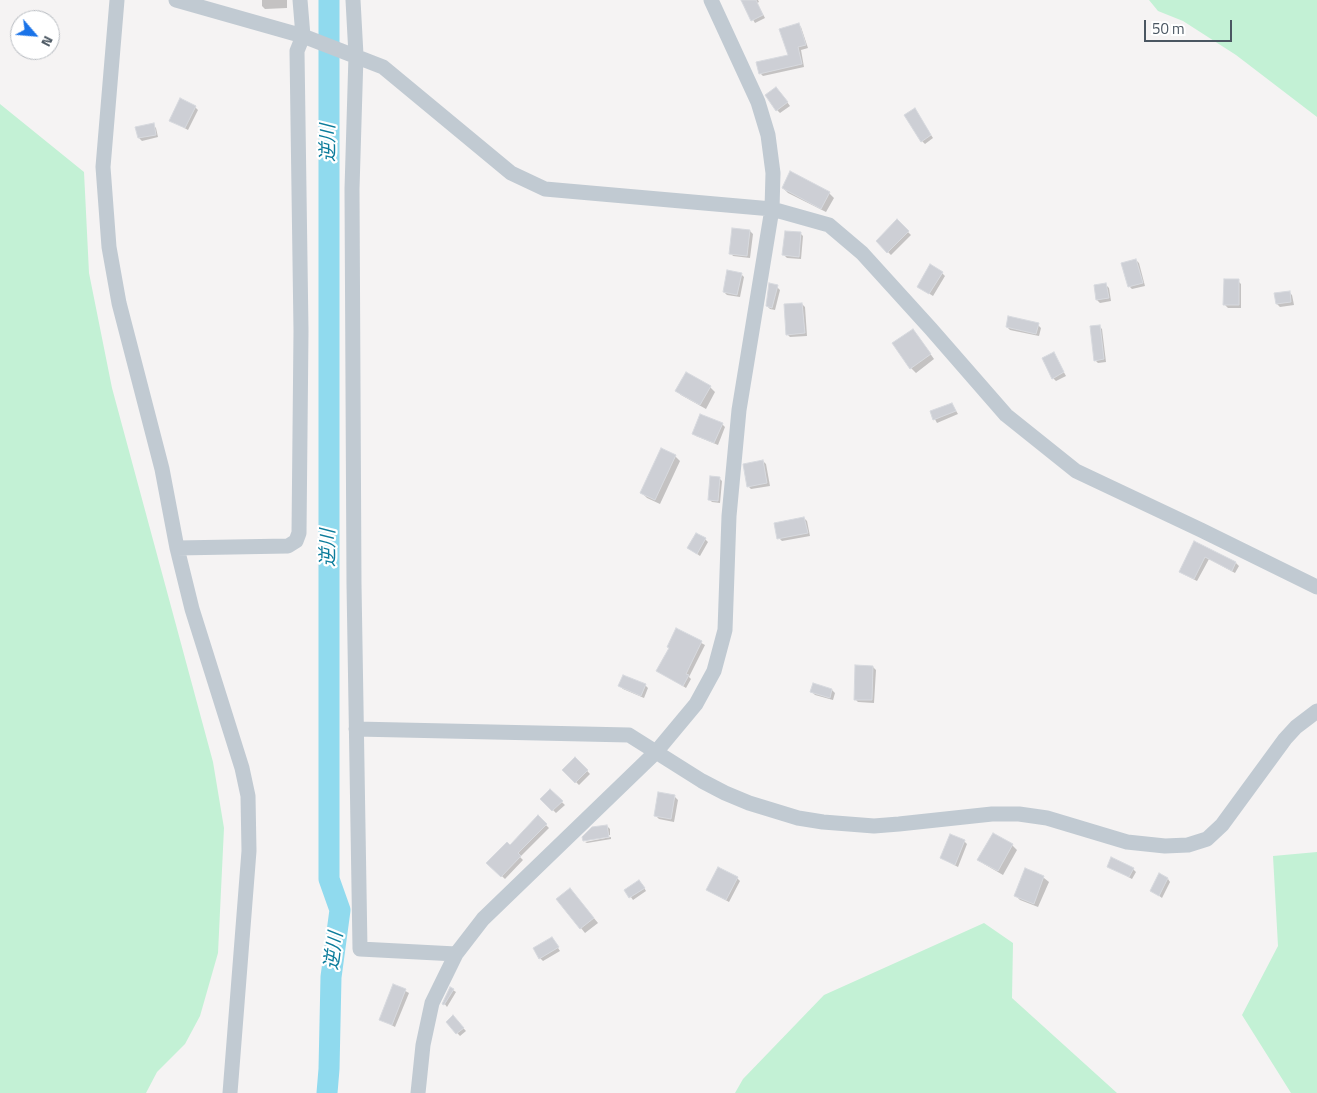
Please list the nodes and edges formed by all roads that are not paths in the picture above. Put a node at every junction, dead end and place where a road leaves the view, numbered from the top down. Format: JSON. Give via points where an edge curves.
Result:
{"nodes":[{"id":1,"x":117,"y":0,"type":"edge"},
{"id":2,"x":176,"y":0,"type":"edge"},
{"id":3,"x":300,"y":0,"type":"edge"},
{"id":4,"x":353,"y":0,"type":"edge"},
{"id":5,"x":711,"y":0,"type":"edge"},
{"id":6,"x":303,"y":36,"type":"junction"},
{"id":7,"x":356,"y":55,"type":"junction"},
{"id":8,"x":772,"y":208,"type":"junction"},
{"id":9,"x":177,"y":548,"type":"junction"},
{"id":10,"x":1317,"y":587,"type":"edge"},
{"id":11,"x":1317,"y":710,"type":"edge"},
{"id":12,"x":356,"y":729,"type":"junction"},
{"id":13,"x":656,"y":752,"type":"junction"},
{"id":14,"x":456,"y":954,"type":"junction"},
{"id":15,"x":230,"y":1093,"type":"edge"},
{"id":16,"x":418,"y":1093,"type":"edge"}],
"edges":[{"from":1,"to":9,"type":"street","via":[[103,167],[108,247],[119,303],[162,469]]},
{"from":2,"to":6,"type":"street"},
{"from":3,"to":6,"type":"street"},
{"from":4,"to":7,"type":"street"},
{"from":5,"to":8,"type":"street","via":[[758,102],[768,135],[773,173]]},
{"from":6,"to":7,"type":"street"},
{"from":6,"to":9,"type":"street","via":[[298,51],[299,533],[296,541],[288,546]]},
{"from":7,"to":8,"type":"street","via":[[383,67],[511,173],[545,189]]},
{"from":7,"to":12,"type":"street","via":[[352,199]]},
{"from":8,"to":10,"type":"street","via":[[829,225],[855,247],[1006,415],[1076,471]]},
{"from":8,"to":13,"type":"street","via":[[739,410],[729,516],[725,630],[714,671],[696,704]]},
{"from":9,"to":15,"type":"street","via":[[248,796],[249,851]]},
{"from":11,"to":13,"type":"street","via":[[1286,739],[1222,825],[1207,839],[1188,845],[1127,842],[1053,820],[1019,814],[874,826],[798,818],[749,803],[702,781]]},
{"from":12,"to":13,"type":"street","via":[[629,735]]},
{"from":12,"to":14,"type":"street","via":[[360,949]]},
{"from":13,"to":14,"type":"street","via":[[483,918]]},
{"from":14,"to":16,"type":"street","via":[[432,1002]]}]}
